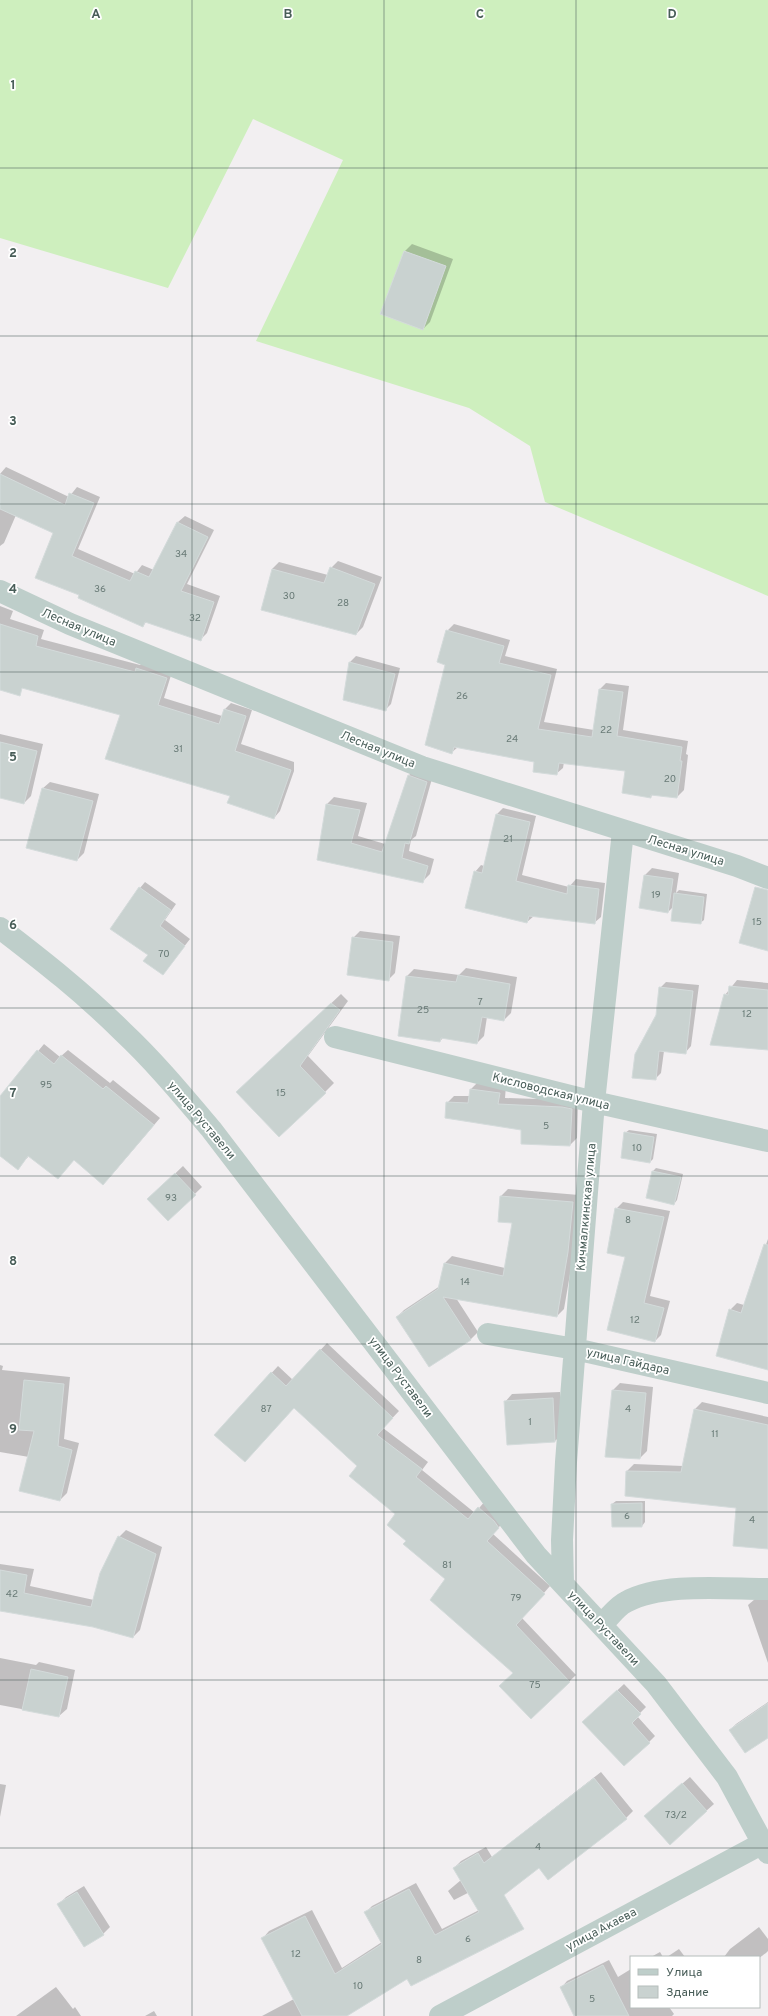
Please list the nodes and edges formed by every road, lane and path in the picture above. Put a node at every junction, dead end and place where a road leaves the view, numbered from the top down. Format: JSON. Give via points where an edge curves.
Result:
{"nodes":[{"id":1,"x":0,"y":591,"type":"edge"},
{"id":2,"x":623,"y":831,"type":"junction"},
{"id":3,"x":768,"y":878,"type":"edge"},
{"id":4,"x":0,"y":928,"type":"edge"},
{"id":5,"x":335,"y":1037,"type":"dead end"},
{"id":6,"x":594,"y":1102,"type":"junction"},
{"id":7,"x":768,"y":1141,"type":"edge"},
{"id":8,"x":488,"y":1334,"type":"dead end"},
{"id":9,"x":575,"y":1349,"type":"junction"},
{"id":10,"x":768,"y":1393,"type":"edge"},
{"id":11,"x":563,"y":1584,"type":"junction"},
{"id":12,"x":768,"y":1589,"type":"edge"},
{"id":13,"x":602,"y":1625,"type":"junction"},
{"id":14,"x":765,"y":1848,"type":"edge"},
{"id":15,"x":440,"y":2016,"type":"edge"}],
"edges":[{"from":1,"to":2,"type":"street","name":"Лесная улица","via":[[70,624],[422,767]]},
{"from":2,"to":3,"type":"street","name":"Лесная улица"},
{"from":2,"to":6,"type":"street","name":"Кичмалкинская улица"},
{"from":4,"to":11,"type":"street","name":"улица Руставели","via":[[45,962],[124,1032],[170,1080],[212,1129],[536,1555]]},
{"from":5,"to":6,"type":"street","name":"Кисловодская улица"},
{"from":6,"to":7,"type":"street","name":"Кисловодская улица"},
{"from":6,"to":9,"type":"street","name":"Кичмалкинская улица"},
{"from":8,"to":9,"type":"street","name":"улица Гайдара"},
{"from":9,"to":10,"type":"street","name":"улица Гайдара"},
{"from":9,"to":11,"type":"street","name":"Кичмалкинская улица","via":[[562,1540]]},
{"from":11,"to":13,"type":"street","name":"улица Руставели"},
{"from":12,"to":13,"type":"street","via":[[672,1589],[649,1593],[625,1602]]},
{"from":13,"to":14,"type":"street","name":"улица Руставели","via":[[656,1684],[726,1777]]},
{"from":14,"to":15,"type":"street","name":"улица Акаева"}]}
